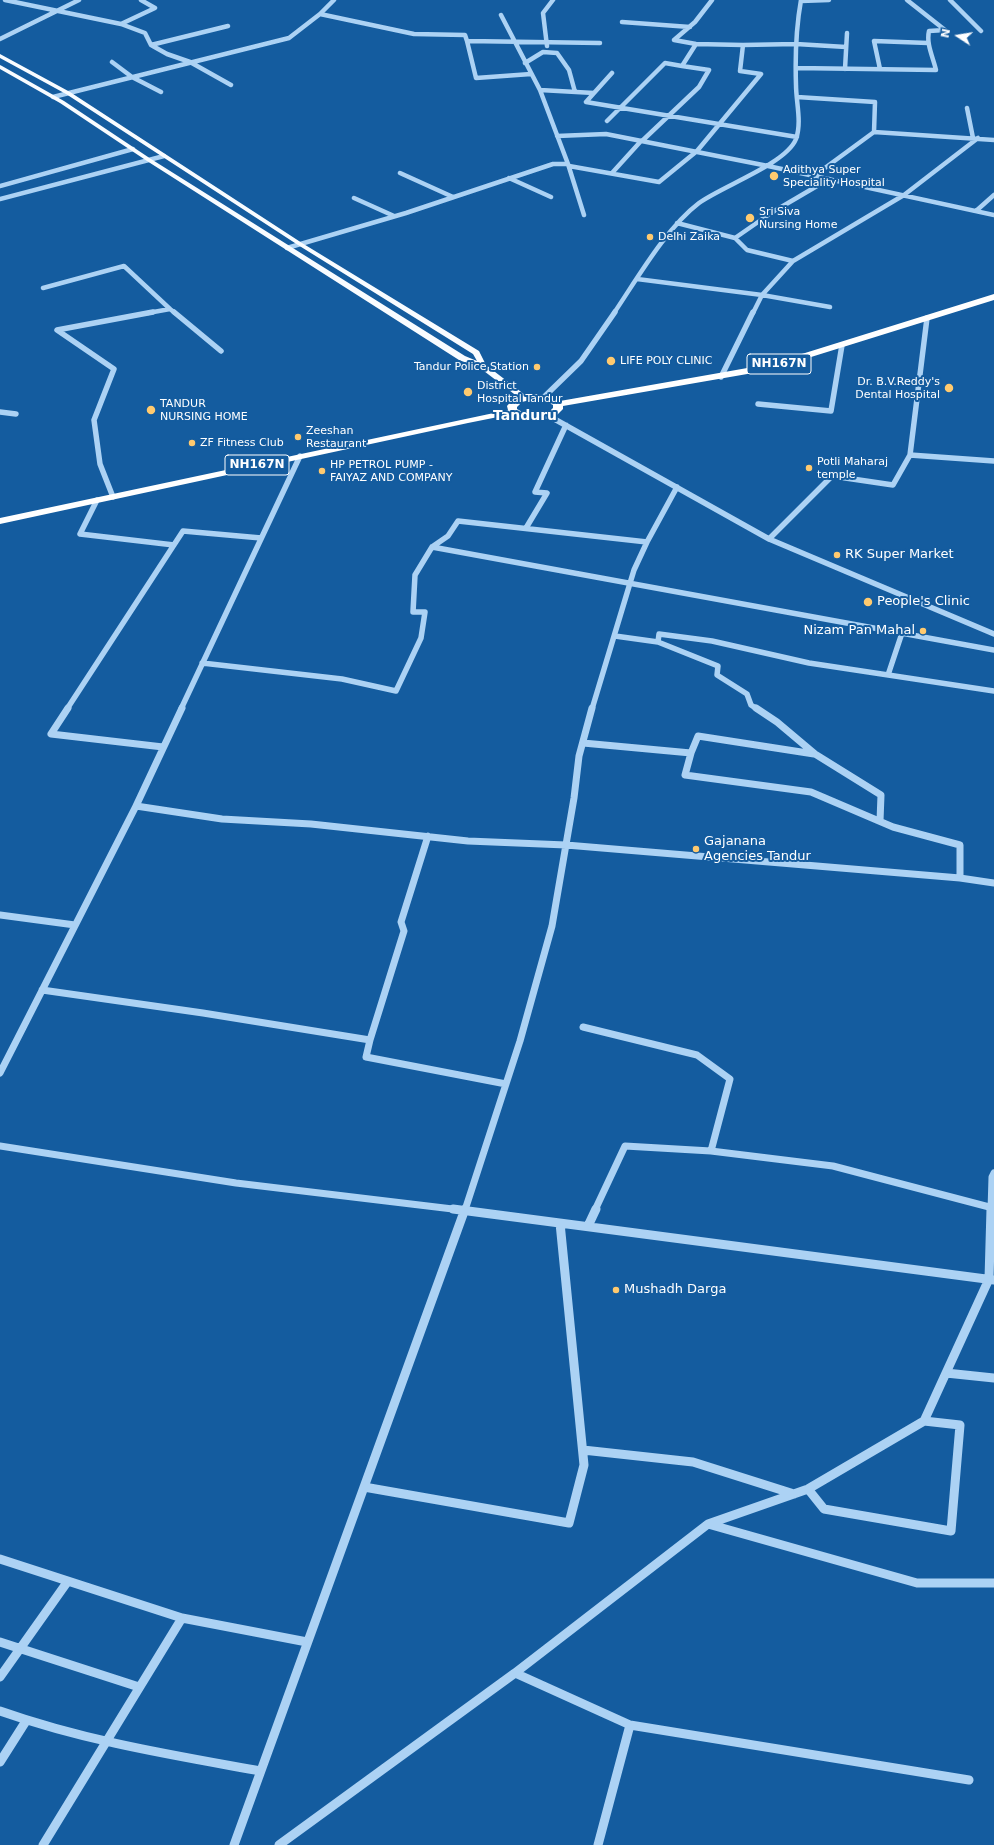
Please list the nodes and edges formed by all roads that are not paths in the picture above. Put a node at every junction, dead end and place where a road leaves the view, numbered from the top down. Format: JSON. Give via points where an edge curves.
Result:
{"nodes":[{"id":1,"x":5,"y":0,"type":"edge"},
{"id":2,"x":79,"y":0,"type":"edge"},
{"id":3,"x":141,"y":0,"type":"edge"},
{"id":4,"x":334,"y":0,"type":"edge"},
{"id":5,"x":553,"y":0,"type":"edge"},
{"id":6,"x":712,"y":0,"type":"edge"},
{"id":7,"x":829,"y":0,"type":"edge"},
{"id":8,"x":907,"y":0,"type":"edge"},
{"id":9,"x":950,"y":0,"type":"edge"},
{"id":10,"x":801,"y":1,"type":"edge"},
{"id":11,"x":57,"y":11,"type":"junction"},
{"id":12,"x":320,"y":14,"type":"junction"},
{"id":13,"x":501,"y":15,"type":"dead end"},
{"id":14,"x":622,"y":22,"type":"dead end"},
{"id":15,"x":121,"y":24,"type":"junction"},
{"id":16,"x":228,"y":26,"type":"dead end"},
{"id":17,"x":690,"y":27,"type":"junction"},
{"id":18,"x":981,"y":31,"type":"dead end"},
{"id":19,"x":847,"y":33,"type":"dead end"},
{"id":20,"x":0,"y":39,"type":"edge"},
{"id":21,"x":467,"y":41,"type":"junction"},
{"id":22,"x":515,"y":43,"type":"junction"},
{"id":23,"x":546,"y":43,"type":"junction"},
{"id":24,"x":600,"y":43,"type":"dead end"},
{"id":25,"x":928,"y":43,"type":"junction"},
{"id":26,"x":696,"y":44,"type":"junction"},
{"id":27,"x":796,"y":44,"type":"junction"},
{"id":28,"x":151,"y":45,"type":"junction"},
{"id":29,"x":743,"y":45,"type":"junction"},
{"id":30,"x":846,"y":47,"type":"junction"},
{"id":31,"x":548,"y":52,"type":"junction"},
{"id":32,"x":0,"y":56,"type":"edge"},
{"id":33,"x":112,"y":62,"type":"dead end"},
{"id":34,"x":190,"y":62,"type":"junction"},
{"id":35,"x":525,"y":63,"type":"junction"},
{"id":36,"x":682,"y":66,"type":"junction"},
{"id":37,"x":0,"y":68,"type":"edge"},
{"id":38,"x":796,"y":68,"type":"junction"},
{"id":39,"x":845,"y":69,"type":"junction"},
{"id":40,"x":880,"y":69,"type":"junction"},
{"id":41,"x":612,"y":73,"type":"dead end"},
{"id":42,"x":531,"y":74,"type":"junction"},
{"id":43,"x":132,"y":77,"type":"junction"},
{"id":44,"x":231,"y":85,"type":"dead end"},
{"id":45,"x":540,"y":90,"type":"junction"},
{"id":46,"x":161,"y":92,"type":"dead end"},
{"id":47,"x":575,"y":92,"type":"junction"},
{"id":48,"x":594,"y":92,"type":"junction"},
{"id":49,"x":68,"y":93,"type":"junction"},
{"id":50,"x":53,"y":97,"type":"junction"},
{"id":51,"x":797,"y":97,"type":"junction"},
{"id":52,"x":618,"y":108,"type":"junction"},
{"id":53,"x":967,"y":108,"type":"dead end"},
{"id":54,"x":668,"y":116,"type":"junction"},
{"id":55,"x":607,"y":121,"type":"dead end"},
{"id":56,"x":720,"y":124,"type":"junction"},
{"id":57,"x":874,"y":132,"type":"junction"},
{"id":58,"x":557,"y":136,"type":"junction"},
{"id":59,"x":797,"y":136,"type":"junction"},
{"id":60,"x":976,"y":138,"type":"junction"},
{"id":61,"x":994,"y":140,"type":"edge"},
{"id":62,"x":642,"y":141,"type":"junction"},
{"id":63,"x":132,"y":149,"type":"junction"},
{"id":64,"x":696,"y":151,"type":"junction"},
{"id":65,"x":164,"y":156,"type":"junction"},
{"id":66,"x":149,"y":160,"type":"junction"},
{"id":67,"x":568,"y":165,"type":"junction"},
{"id":68,"x":768,"y":166,"type":"junction"},
{"id":69,"x":400,"y":173,"type":"dead end"},
{"id":70,"x":612,"y":173,"type":"junction"},
{"id":71,"x":814,"y":176,"type":"junction"},
{"id":72,"x":509,"y":178,"type":"junction"},
{"id":73,"x":829,"y":179,"type":"junction"},
{"id":74,"x":0,"y":186,"type":"edge"},
{"id":75,"x":994,"y":195,"type":"edge"},
{"id":76,"x":904,"y":196,"type":"junction"},
{"id":77,"x":453,"y":197,"type":"junction"},
{"id":78,"x":551,"y":197,"type":"dead end"},
{"id":79,"x":354,"y":198,"type":"dead end"},
{"id":80,"x":0,"y":199,"type":"edge"},
{"id":81,"x":976,"y":211,"type":"junction"},
{"id":82,"x":584,"y":215,"type":"dead end"},
{"id":83,"x":994,"y":215,"type":"edge"},
{"id":84,"x":394,"y":216,"type":"junction"},
{"id":85,"x":678,"y":223,"type":"junction"},
{"id":86,"x":735,"y":238,"type":"junction"},
{"id":87,"x":300,"y":244,"type":"junction"},
{"id":88,"x":287,"y":248,"type":"junction"},
{"id":89,"x":793,"y":261,"type":"junction"},
{"id":90,"x":637,"y":279,"type":"junction"},
{"id":91,"x":43,"y":288,"type":"dead end"},
{"id":92,"x":762,"y":295,"type":"junction"},
{"id":93,"x":994,"y":297,"type":"edge"},
{"id":94,"x":830,"y":307,"type":"dead end"},
{"id":95,"x":170,"y":309,"type":"junction"},
{"id":96,"x":927,"y":318,"type":"junction"},
{"id":97,"x":842,"y":345,"type":"junction"},
{"id":98,"x":221,"y":351,"type":"dead end"},
{"id":99,"x":484,"y":366,"type":"junction"},
{"id":100,"x":721,"y":377,"type":"junction"},
{"id":101,"x":544,"y":397,"type":"junction"},
{"id":102,"x":525,"y":398,"type":"junction"},
{"id":103,"x":558,"y":404,"type":"junction"},
{"id":104,"x":758,"y":404,"type":"dead end"},
{"id":105,"x":0,"y":412,"type":"edge"},
{"id":106,"x":515,"y":412,"type":"junction"},
{"id":107,"x":16,"y":414,"type":"dead end"},
{"id":108,"x":549,"y":416,"type":"junction"},
{"id":109,"x":566,"y":425,"type":"junction"},
{"id":110,"x":910,"y":455,"type":"junction"},
{"id":111,"x":300,"y":456,"type":"junction"},
{"id":112,"x":994,"y":461,"type":"edge"},
{"id":113,"x":677,"y":487,"type":"junction"},
{"id":114,"x":113,"y":497,"type":"junction"},
{"id":115,"x":97,"y":500,"type":"junction"},
{"id":116,"x":0,"y":521,"type":"edge"},
{"id":117,"x":526,"y":528,"type":"junction"},
{"id":118,"x":260,"y":538,"type":"junction"},
{"id":119,"x":769,"y":539,"type":"junction"},
{"id":120,"x":647,"y":542,"type":"junction"},
{"id":121,"x":174,"y":545,"type":"junction"},
{"id":122,"x":432,"y":547,"type":"junction"},
{"id":123,"x":630,"y":584,"type":"junction"},
{"id":124,"x":902,"y":633,"type":"junction"},
{"id":125,"x":994,"y":634,"type":"edge"},
{"id":126,"x":615,"y":636,"type":"junction"},
{"id":127,"x":658,"y":642,"type":"junction"},
{"id":128,"x":994,"y":650,"type":"edge"},
{"id":129,"x":202,"y":663,"type":"junction"},
{"id":130,"x":888,"y":675,"type":"junction"},
{"id":131,"x":994,"y":691,"type":"edge"},
{"id":132,"x":583,"y":743,"type":"junction"},
{"id":133,"x":163,"y":747,"type":"junction"},
{"id":134,"x":691,"y":754,"type":"junction"},
{"id":135,"x":815,"y":754,"type":"junction"},
{"id":136,"x":136,"y":806,"type":"junction"},
{"id":137,"x":880,"y":821,"type":"junction"},
{"id":138,"x":428,"y":836,"type":"junction"},
{"id":139,"x":566,"y":845,"type":"junction"},
{"id":140,"x":960,"y":878,"type":"junction"},
{"id":141,"x":994,"y":883,"type":"edge"},
{"id":142,"x":0,"y":915,"type":"edge"},
{"id":143,"x":75,"y":926,"type":"junction"},
{"id":144,"x":42,"y":990,"type":"junction"},
{"id":145,"x":583,"y":1027,"type":"dead end"},
{"id":146,"x":370,"y":1040,"type":"junction"},
{"id":147,"x":0,"y":1073,"type":"edge"},
{"id":148,"x":506,"y":1084,"type":"junction"},
{"id":149,"x":0,"y":1146,"type":"edge"},
{"id":150,"x":711,"y":1151,"type":"junction"},
{"id":151,"x":994,"y":1173,"type":"edge"},
{"id":152,"x":992,"y":1208,"type":"junction"},
{"id":153,"x":465,"y":1211,"type":"junction"},
{"id":154,"x":560,"y":1223,"type":"junction"},
{"id":155,"x":588,"y":1226,"type":"junction"},
{"id":156,"x":992,"y":1279,"type":"edge"},
{"id":157,"x":946,"y":1373,"type":"junction"},
{"id":158,"x":994,"y":1378,"type":"edge"},
{"id":159,"x":924,"y":1421,"type":"junction"},
{"id":160,"x":583,"y":1450,"type":"junction"},
{"id":161,"x":364,"y":1487,"type":"junction"},
{"id":162,"x":808,"y":1489,"type":"junction"},
{"id":163,"x":794,"y":1494,"type":"junction"},
{"id":164,"x":708,"y":1524,"type":"junction"},
{"id":165,"x":0,"y":1559,"type":"edge"},
{"id":166,"x":68,"y":1581,"type":"junction"},
{"id":167,"x":994,"y":1582,"type":"edge"},
{"id":168,"x":182,"y":1618,"type":"junction"},
{"id":169,"x":0,"y":1642,"type":"edge"},
{"id":170,"x":307,"y":1642,"type":"junction"},
{"id":171,"x":20,"y":1649,"type":"junction"},
{"id":172,"x":515,"y":1673,"type":"junction"},
{"id":173,"x":0,"y":1677,"type":"edge"},
{"id":174,"x":139,"y":1687,"type":"junction"},
{"id":175,"x":0,"y":1711,"type":"edge"},
{"id":176,"x":26,"y":1721,"type":"junction"},
{"id":177,"x":630,"y":1725,"type":"junction"},
{"id":178,"x":105,"y":1742,"type":"junction"},
{"id":179,"x":0,"y":1762,"type":"edge"},
{"id":180,"x":260,"y":1771,"type":"junction"},
{"id":181,"x":969,"y":1780,"type":"dead end"},
{"id":182,"x":44,"y":1845,"type":"edge"},
{"id":183,"x":234,"y":1845,"type":"edge"},
{"id":184,"x":278,"y":1845,"type":"edge"},
{"id":185,"x":598,"y":1845,"type":"edge"}],
"edges":[{"from":1,"to":11,"type":"street"},
{"from":2,"to":11,"type":"street"},
{"from":3,"to":15,"type":"street","via":[[155,8]]},
{"from":4,"to":12,"type":"street"},
{"from":5,"to":23,"type":"street","via":[[543,13]]},
{"from":6,"to":17,"type":"street"},
{"from":7,"to":10,"type":"street"},
{"from":8,"to":25,"type":"street","via":[[944,30],[929,32]]},
{"from":9,"to":18,"type":"street"},
{"from":10,"to":27,"type":"street"},
{"from":11,"to":15,"type":"street"},
{"from":11,"to":20,"type":"street"},
{"from":12,"to":21,"type":"street","via":[[414,34],[465,35]]},
{"from":12,"to":34,"type":"street","via":[[289,38]]},
{"from":13,"to":22,"type":"street"},
{"from":14,"to":17,"type":"street"},
{"from":15,"to":28,"type":"street","via":[[145,33]]},
{"from":16,"to":28,"type":"street"},
{"from":17,"to":26,"type":"street","via":[[674,40]]},
{"from":19,"to":30,"type":"street"},
{"from":21,"to":22,"type":"street"},
{"from":21,"to":42,"type":"street","via":[[476,78]]},
{"from":22,"to":23,"type":"street"},
{"from":22,"to":35,"type":"street"},
{"from":23,"to":24,"type":"street"},
{"from":23,"to":31,"type":"street"},
{"from":25,"to":40,"type":"street","via":[[874,41]]},
{"from":25,"to":40,"type":"street","via":[[936,70]]},
{"from":26,"to":29,"type":"street"},
{"from":26,"to":36,"type":"street"},
{"from":27,"to":29,"type":"street"},
{"from":27,"to":30,"type":"street"},
{"from":27,"to":38,"type":"street"},
{"from":28,"to":34,"type":"street"},
{"from":29,"to":56,"type":"street","via":[[740,71],[761,74]]},
{"from":30,"to":39,"type":"street"},
{"from":31,"to":35,"type":"street","via":[[543,52]]},
{"from":31,"to":47,"type":"street","via":[[556,53],[569,70]]},
{"from":32,"to":49,"type":"main road"},
{"from":33,"to":43,"type":"street"},
{"from":34,"to":43,"type":"street"},
{"from":34,"to":44,"type":"street"},
{"from":35,"to":42,"type":"street"},
{"from":36,"to":52,"type":"street","via":[[665,63]]},
{"from":36,"to":54,"type":"street","via":[[709,70],[699,87]]},
{"from":37,"to":50,"type":"main road"},
{"from":38,"to":39,"type":"street"},
{"from":38,"to":51,"type":"street"},
{"from":39,"to":40,"type":"street"},
{"from":41,"to":48,"type":"street"},
{"from":42,"to":45,"type":"street"},
{"from":43,"to":46,"type":"street"},
{"from":43,"to":49,"type":"street"},
{"from":45,"to":47,"type":"street"},
{"from":45,"to":58,"type":"street"},
{"from":47,"to":48,"type":"street"},
{"from":48,"to":52,"type":"street","via":[[586,102]]},
{"from":49,"to":50,"type":"street"},
{"from":49,"to":65,"type":"main road"},
{"from":50,"to":63,"type":"main road"},
{"from":51,"to":57,"type":"street","via":[[875,102]]},
{"from":51,"to":59,"type":"street"},
{"from":52,"to":54,"type":"street"},
{"from":52,"to":55,"type":"street"},
{"from":53,"to":60,"type":"street"},
{"from":54,"to":56,"type":"street"},
{"from":54,"to":62,"type":"street"},
{"from":56,"to":59,"type":"street"},
{"from":56,"to":64,"type":"street"},
{"from":57,"to":60,"type":"street"},
{"from":57,"to":71,"type":"street"},
{"from":58,"to":62,"type":"street","via":[[606,134]]},
{"from":58,"to":67,"type":"street"},
{"from":59,"to":68,"type":"street","via":[[796,141],[784,154]]},
{"from":60,"to":61,"type":"street"},
{"from":60,"to":76,"type":"street"},
{"from":62,"to":64,"type":"street"},
{"from":62,"to":70,"type":"street"},
{"from":63,"to":66,"type":"main road"},
{"from":63,"to":74,"type":"street"},
{"from":64,"to":68,"type":"street"},
{"from":64,"to":70,"type":"street","via":[[659,182]]},
{"from":65,"to":66,"type":"street"},
{"from":65,"to":87,"type":"main road"},
{"from":66,"to":80,"type":"street"},
{"from":66,"to":88,"type":"main road"},
{"from":67,"to":70,"type":"street"},
{"from":67,"to":72,"type":"street","via":[[553,164]]},
{"from":67,"to":82,"type":"street"},
{"from":68,"to":71,"type":"street"},
{"from":68,"to":85,"type":"street","via":[[703,200]]},
{"from":69,"to":77,"type":"street"},
{"from":71,"to":73,"type":"street"},
{"from":72,"to":77,"type":"street"},
{"from":72,"to":78,"type":"street"},
{"from":73,"to":76,"type":"street"},
{"from":73,"to":86,"type":"street","via":[[771,213]]},
{"from":75,"to":81,"type":"street"},
{"from":76,"to":81,"type":"street"},
{"from":76,"to":89,"type":"street"},
{"from":77,"to":84,"type":"street"},
{"from":79,"to":84,"type":"street"},
{"from":81,"to":83,"type":"street"},
{"from":84,"to":87,"type":"street"},
{"from":85,"to":86,"type":"street"},
{"from":85,"to":90,"type":"street"},
{"from":86,"to":89,"type":"street","via":[[747,250]]},
{"from":87,"to":88,"type":"street"},
{"from":87,"to":99,"type":"main road","via":[[476,353]]},
{"from":88,"to":99,"type":"main road","via":[[462,358]]},
{"from":89,"to":92,"type":"street"},
{"from":90,"to":92,"type":"street"},
{"from":90,"to":101,"type":"street","via":[[581,361]]},
{"from":91,"to":95,"type":"street","via":[[124,266]]},
{"from":92,"to":94,"type":"street"},
{"from":92,"to":100,"type":"street"},
{"from":93,"to":96,"type":"highway","number":"NH167N"},
{"from":95,"to":98,"type":"street"},
{"from":95,"to":114,"type":"street","via":[[57,330],[114,369],[94,420],[100,464]]},
{"from":96,"to":97,"type":"highway","number":"NH167N"},
{"from":96,"to":110,"type":"street"},
{"from":97,"to":100,"type":"highway","number":"NH167N"},
{"from":97,"to":104,"type":"street","via":[[831,411]]},
{"from":99,"to":102,"type":"main road"},
{"from":100,"to":103,"type":"highway","number":"NH167N"},
{"from":101,"to":102,"type":"highway"},
{"from":101,"to":103,"type":"highway"},
{"from":102,"to":106,"type":"highway","via":[[514,403],[512,406]]},
{"from":103,"to":108,"type":"highway","via":[[558,409]]},
{"from":105,"to":107,"type":"street"},
{"from":106,"to":108,"type":"highway","number":"NH167N","via":[[533,418]]},
{"from":106,"to":111,"type":"highway","number":"NH167N"},
{"from":108,"to":109,"type":"street"},
{"from":109,"to":113,"type":"street"},
{"from":109,"to":117,"type":"street","via":[[535,492],[547,493]]},
{"from":110,"to":112,"type":"street"},
{"from":110,"to":119,"type":"street","via":[[893,485],[832,476]]},
{"from":111,"to":114,"type":"highway","number":"NH167N"},
{"from":111,"to":118,"type":"street"},
{"from":113,"to":119,"type":"street"},
{"from":113,"to":120,"type":"street"},
{"from":114,"to":115,"type":"highway","number":"NH167N"},
{"from":115,"to":116,"type":"highway","number":"NH167N"},
{"from":115,"to":121,"type":"street","via":[[80,534]]},
{"from":117,"to":120,"type":"street"},
{"from":117,"to":122,"type":"street","via":[[458,521],[448,536]]},
{"from":118,"to":121,"type":"street","via":[[183,531]]},
{"from":118,"to":129,"type":"street"},
{"from":119,"to":125,"type":"street"},
{"from":120,"to":123,"type":"street"},
{"from":121,"to":133,"type":"street","via":[[50,734]]},
{"from":122,"to":123,"type":"street"},
{"from":122,"to":129,"type":"street","via":[[415,574],[413,612],[425,612],[421,638],[396,691],[342,679]]},
{"from":123,"to":124,"type":"street"},
{"from":123,"to":126,"type":"street"},
{"from":124,"to":128,"type":"street"},
{"from":124,"to":130,"type":"street"},
{"from":126,"to":127,"type":"street"},
{"from":126,"to":132,"type":"street"},
{"from":127,"to":130,"type":"street","via":[[660,634],[712,641],[809,663]]},
{"from":127,"to":135,"type":"street","via":[[718,666],[716,675],[747,694],[751,705],[777,722]]},
{"from":129,"to":133,"type":"street"},
{"from":130,"to":131,"type":"street"},
{"from":132,"to":134,"type":"street"},
{"from":132,"to":139,"type":"street"},
{"from":133,"to":136,"type":"street"},
{"from":134,"to":135,"type":"street","via":[[698,736]]},
{"from":134,"to":137,"type":"street","via":[[686,775],[811,792]]},
{"from":135,"to":137,"type":"street","via":[[880,795]]},
{"from":136,"to":138,"type":"street","via":[[222,819],[312,824]]},
{"from":136,"to":143,"type":"street"},
{"from":137,"to":140,"type":"street","via":[[960,846]]},
{"from":138,"to":139,"type":"street","via":[[468,841]]},
{"from":138,"to":146,"type":"street","via":[[401,922],[404,931]]},
{"from":139,"to":140,"type":"street"},
{"from":139,"to":148,"type":"street","via":[[552,926]]},
{"from":140,"to":141,"type":"street"},
{"from":142,"to":143,"type":"street"},
{"from":143,"to":144,"type":"street"},
{"from":144,"to":146,"type":"street"},
{"from":144,"to":147,"type":"street"},
{"from":145,"to":150,"type":"street","via":[[697,1055],[730,1079]]},
{"from":146,"to":148,"type":"street","via":[[366,1057]]},
{"from":148,"to":153,"type":"street"},
{"from":149,"to":153,"type":"street","via":[[236,1183]]},
{"from":150,"to":152,"type":"street","via":[[833,1166]]},
{"from":150,"to":155,"type":"street","via":[[625,1146]]},
{"from":151,"to":152,"type":"street"},
{"from":152,"to":156,"type":"street"},
{"from":153,"to":154,"type":"street"},
{"from":153,"to":161,"type":"street"},
{"from":154,"to":155,"type":"street"},
{"from":154,"to":160,"type":"street"},
{"from":155,"to":156,"type":"street"},
{"from":156,"to":157,"type":"street"},
{"from":157,"to":158,"type":"street"},
{"from":157,"to":159,"type":"street"},
{"from":159,"to":162,"type":"street"},
{"from":159,"to":162,"type":"street","via":[[960,1425],[951,1531],[824,1509]]},
{"from":160,"to":161,"type":"street","via":[[584,1465],[569,1523]]},
{"from":160,"to":163,"type":"street","via":[[693,1462]]},
{"from":161,"to":170,"type":"street"},
{"from":162,"to":163,"type":"street"},
{"from":163,"to":164,"type":"street"},
{"from":164,"to":167,"type":"street","via":[[917,1583]]},
{"from":164,"to":172,"type":"street"},
{"from":165,"to":166,"type":"street"},
{"from":166,"to":168,"type":"street"},
{"from":166,"to":171,"type":"street"},
{"from":168,"to":170,"type":"street"},
{"from":168,"to":174,"type":"street"},
{"from":169,"to":171,"type":"street"},
{"from":170,"to":180,"type":"street"},
{"from":171,"to":173,"type":"street"},
{"from":171,"to":174,"type":"street"},
{"from":172,"to":177,"type":"street"},
{"from":172,"to":184,"type":"street"},
{"from":174,"to":178,"type":"street"},
{"from":175,"to":176,"type":"street"},
{"from":176,"to":178,"type":"street"},
{"from":176,"to":179,"type":"street"},
{"from":177,"to":181,"type":"street"},
{"from":177,"to":185,"type":"street"},
{"from":178,"to":180,"type":"street"},
{"from":178,"to":182,"type":"street"},
{"from":180,"to":183,"type":"street"}]}
